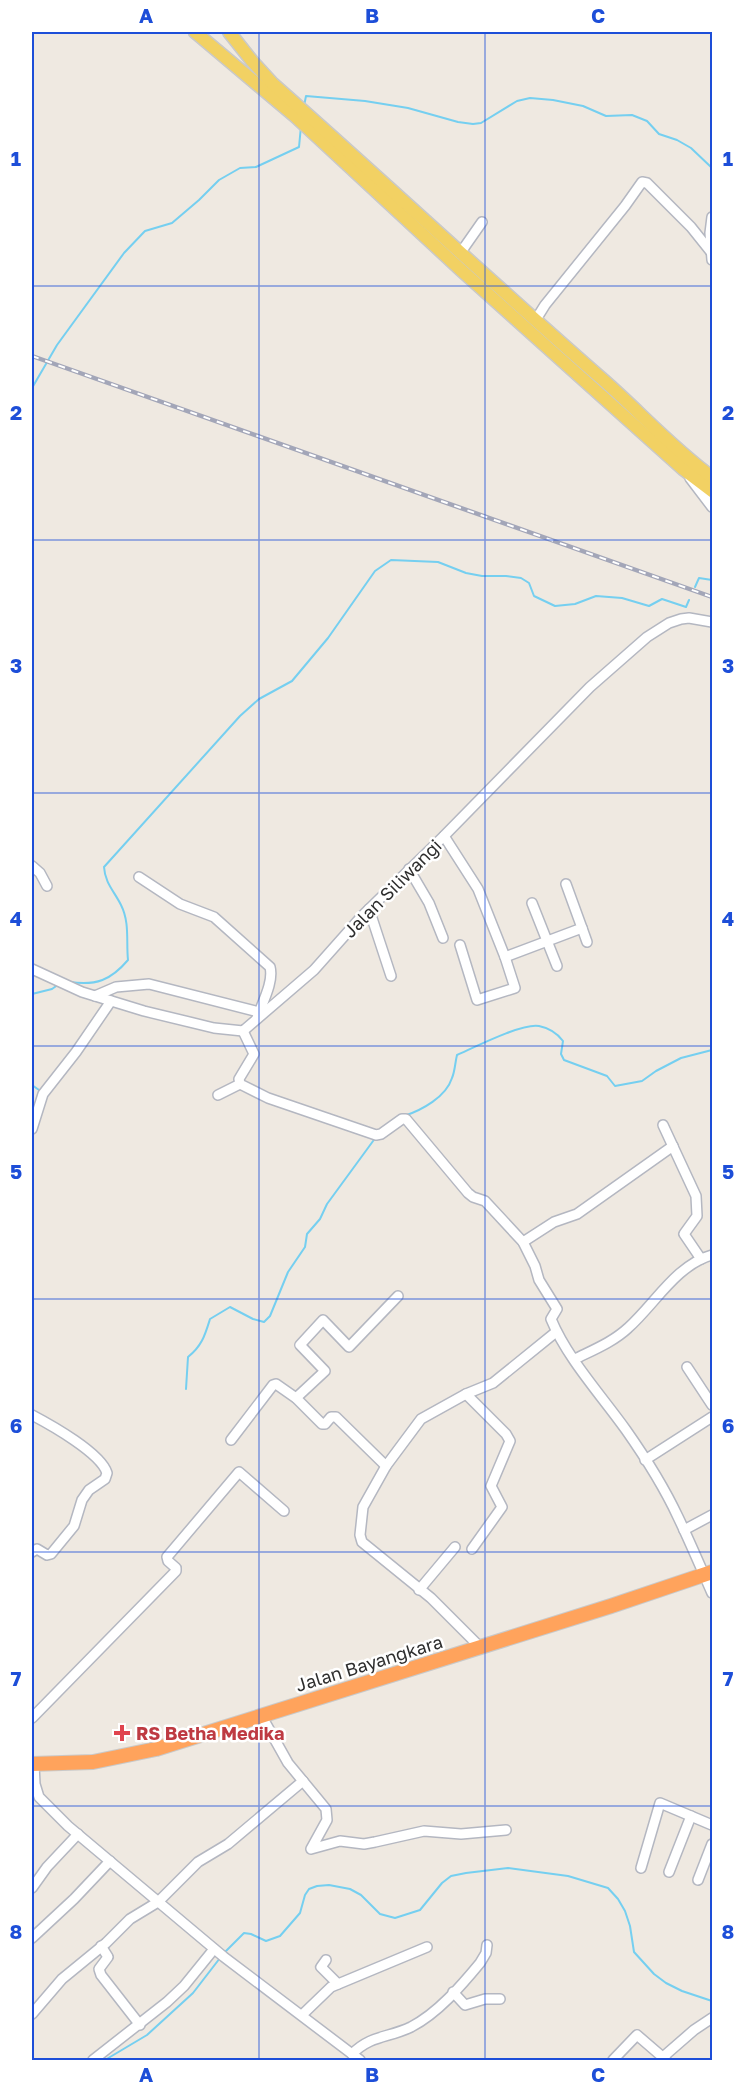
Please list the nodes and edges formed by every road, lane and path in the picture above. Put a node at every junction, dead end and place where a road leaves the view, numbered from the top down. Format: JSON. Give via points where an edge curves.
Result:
{"nodes":[{"id":1,"x":195,"y":32,"type":"edge"},
{"id":2,"x":229,"y":32,"type":"edge"},
{"id":3,"x":374,"y":181,"type":"junction"},
{"id":4,"x":712,"y":217,"type":"edge"},
{"id":5,"x":482,"y":222,"type":"dead end"},
{"id":6,"x":461,"y":252,"type":"junction"},
{"id":7,"x":712,"y":256,"type":"edge"},
{"id":8,"x":535,"y":321,"type":"junction"},
{"id":9,"x":683,"y":469,"type":"junction"},
{"id":10,"x":712,"y":477,"type":"edge"},
{"id":11,"x":712,"y":491,"type":"edge"},
{"id":12,"x":712,"y":507,"type":"edge"},
{"id":13,"x":712,"y":622,"type":"edge"},
{"id":14,"x":444,"y":836,"type":"junction"},
{"id":15,"x":32,"y":866,"type":"edge"},
{"id":16,"x":409,"y":868,"type":"junction"},
{"id":17,"x":139,"y":877,"type":"dead end"},
{"id":18,"x":566,"y":884,"type":"dead end"},
{"id":19,"x":47,"y":886,"type":"dead end"},
{"id":20,"x":532,"y":903,"type":"dead end"},
{"id":21,"x":369,"y":909,"type":"junction"},
{"id":22,"x":582,"y":928,"type":"junction"},
{"id":23,"x":442,"y":938,"type":"dead end"},
{"id":24,"x":547,"y":941,"type":"junction"},
{"id":25,"x":587,"y":942,"type":"dead end"},
{"id":26,"x":460,"y":945,"type":"dead end"},
{"id":27,"x":505,"y":957,"type":"junction"},
{"id":28,"x":557,"y":966,"type":"dead end"},
{"id":29,"x":32,"y":970,"type":"edge"},
{"id":30,"x":391,"y":976,"type":"dead end"},
{"id":31,"x":95,"y":996,"type":"junction"},
{"id":32,"x":111,"y":1001,"type":"junction"},
{"id":33,"x":258,"y":1015,"type":"junction"},
{"id":34,"x":243,"y":1030,"type":"junction"},
{"id":35,"x":240,"y":1084,"type":"junction"},
{"id":36,"x":218,"y":1095,"type":"dead end"},
{"id":37,"x":663,"y":1125,"type":"dead end"},
{"id":38,"x":32,"y":1129,"type":"edge"},
{"id":39,"x":673,"y":1146,"type":"junction"},
{"id":40,"x":523,"y":1242,"type":"junction"},
{"id":41,"x":712,"y":1255,"type":"edge"},
{"id":42,"x":701,"y":1259,"type":"junction"},
{"id":43,"x":398,"y":1296,"type":"dead end"},
{"id":44,"x":556,"y":1332,"type":"junction"},
{"id":45,"x":575,"y":1359,"type":"junction"},
{"id":46,"x":687,"y":1367,"type":"dead end"},
{"id":47,"x":466,"y":1394,"type":"junction"},
{"id":48,"x":296,"y":1398,"type":"junction"},
{"id":49,"x":712,"y":1406,"type":"edge"},
{"id":50,"x":32,"y":1415,"type":"edge"},
{"id":51,"x":712,"y":1417,"type":"edge"},
{"id":52,"x":231,"y":1440,"type":"dead end"},
{"id":53,"x":645,"y":1460,"type":"junction"},
{"id":54,"x":386,"y":1466,"type":"junction"},
{"id":55,"x":284,"y":1511,"type":"dead end"},
{"id":56,"x":712,"y":1515,"type":"edge"},
{"id":57,"x":684,"y":1530,"type":"junction"},
{"id":58,"x":455,"y":1547,"type":"dead end"},
{"id":59,"x":472,"y":1550,"type":"dead end"},
{"id":60,"x":32,"y":1551,"type":"edge"},
{"id":61,"x":708,"y":1573,"type":"edge"},
{"id":62,"x":419,"y":1590,"type":"junction"},
{"id":63,"x":712,"y":1593,"type":"edge"},
{"id":64,"x":480,"y":1647,"type":"junction"},
{"id":65,"x":261,"y":1715,"type":"junction"},
{"id":66,"x":32,"y":1718,"type":"edge"},
{"id":67,"x":33,"y":1764,"type":"edge"},
{"id":68,"x":303,"y":1781,"type":"junction"},
{"id":69,"x":692,"y":1816,"type":"junction"},
{"id":70,"x":712,"y":1825,"type":"edge"},
{"id":71,"x":506,"y":1830,"type":"dead end"},
{"id":72,"x":78,"y":1833,"type":"junction"},
{"id":73,"x":712,"y":1844,"type":"edge"},
{"id":74,"x":110,"y":1861,"type":"junction"},
{"id":75,"x":641,"y":1868,"type":"dead end"},
{"id":76,"x":669,"y":1872,"type":"dead end"},
{"id":77,"x":698,"y":1880,"type":"dead end"},
{"id":78,"x":32,"y":1888,"type":"edge"},
{"id":79,"x":158,"y":1902,"type":"junction"},
{"id":80,"x":32,"y":1938,"type":"edge"},
{"id":81,"x":487,"y":1945,"type":"dead end"},
{"id":82,"x":101,"y":1947,"type":"junction"},
{"id":83,"x":427,"y":1947,"type":"dead end"},
{"id":84,"x":214,"y":1949,"type":"junction"},
{"id":85,"x":326,"y":1960,"type":"dead end"},
{"id":86,"x":338,"y":1984,"type":"junction"},
{"id":87,"x":453,"y":1992,"type":"junction"},
{"id":88,"x":500,"y":1999,"type":"dead end"},
{"id":89,"x":32,"y":2014,"type":"edge"},
{"id":90,"x":302,"y":2015,"type":"junction"},
{"id":91,"x":712,"y":2018,"type":"edge"},
{"id":92,"x":140,"y":2025,"type":"junction"},
{"id":93,"x":352,"y":2054,"type":"junction"},
{"id":94,"x":93,"y":2059,"type":"edge"},
{"id":95,"x":664,"y":2059,"type":"edge"},
{"id":96,"x":360,"y":2061,"type":"edge"},
{"id":97,"x":613,"y":2061,"type":"edge"}],
"edges":[{"from":1,"to":3,"type":"main road"},
{"from":2,"to":3,"type":"main road","via":[[273,84]]},
{"from":3,"to":6,"type":"main road"},
{"from":3,"to":9,"type":"main road","via":[[460,270]]},
{"from":4,"to":7,"type":"street"},
{"from":5,"to":6,"type":"street"},
{"from":6,"to":8,"type":"main road"},
{"from":7,"to":8,"type":"street","via":[[691,227],[642,182],[544,304]]},
{"from":8,"to":10,"type":"main road"},
{"from":9,"to":11,"type":"main road"},
{"from":9,"to":12,"type":"street"},
{"from":13,"to":14,"type":"street","name":"Jalan Siliwangi","via":[[681,619],[647,637],[590,687]]},
{"from":14,"to":16,"type":"street","name":"Jalan Siliwangi"},
{"from":14,"to":27,"type":"street","via":[[478,889]]},
{"from":15,"to":19,"type":"street"},
{"from":16,"to":21,"type":"street","name":"Jalan Siliwangi"},
{"from":16,"to":23,"type":"street","via":[[429,903]]},
{"from":17,"to":33,"type":"street","via":[[180,904],[214,916],[270,967]]},
{"from":18,"to":22,"type":"street"},
{"from":20,"to":24,"type":"street"},
{"from":21,"to":30,"type":"street"},
{"from":21,"to":33,"type":"street","name":"Jalan Siliwangi","via":[[314,970]]},
{"from":22,"to":24,"type":"street"},
{"from":22,"to":25,"type":"street"},
{"from":24,"to":27,"type":"street"},
{"from":24,"to":28,"type":"street"},
{"from":26,"to":27,"type":"street","via":[[477,1000],[515,987]]},
{"from":29,"to":31,"type":"street"},
{"from":31,"to":32,"type":"street"},
{"from":31,"to":33,"type":"street","via":[[116,987],[148,984]]},
{"from":32,"to":34,"type":"street","via":[[172,1019]]},
{"from":32,"to":38,"type":"street","via":[[43,1094]]},
{"from":33,"to":34,"type":"street","name":"Jalan Siliwangi"},
{"from":34,"to":35,"type":"street","via":[[254,1054],[239,1079]]},
{"from":35,"to":36,"type":"street"},
{"from":35,"to":40,"type":"street","via":[[268,1098],[376,1136],[406,1119],[468,1193],[485,1201]]},
{"from":37,"to":39,"type":"street"},
{"from":39,"to":40,"type":"street","via":[[577,1214],[554,1222]]},
{"from":39,"to":42,"type":"street","via":[[696,1196],[697,1216],[684,1234]]},
{"from":40,"to":44,"type":"street","via":[[557,1309],[551,1319]]},
{"from":41,"to":42,"type":"street"},
{"from":42,"to":45,"type":"street","via":[[678,1274],[619,1336]]},
{"from":43,"to":48,"type":"street","via":[[349,1347],[323,1320],[300,1345],[325,1371]]},
{"from":44,"to":45,"type":"street"},
{"from":44,"to":47,"type":"street","via":[[493,1383]]},
{"from":45,"to":53,"type":"street"},
{"from":46,"to":49,"type":"street"},
{"from":47,"to":54,"type":"street","via":[[421,1419]]},
{"from":47,"to":59,"type":"street","via":[[510,1441],[490,1486],[502,1508]]},
{"from":48,"to":52,"type":"street","via":[[273,1385]]},
{"from":48,"to":54,"type":"street","via":[[322,1424],[336,1417]]},
{"from":50,"to":60,"type":"street","via":[[80,1444],[101,1462],[107,1473],[85,1495],[74,1526],[51,1554]]},
{"from":51,"to":53,"type":"street"},
{"from":53,"to":57,"type":"street"},
{"from":54,"to":62,"type":"street","via":[[363,1507],[361,1539]]},
{"from":55,"to":66,"type":"street","via":[[239,1472],[167,1557],[176,1571]]},
{"from":56,"to":57,"type":"street"},
{"from":57,"to":61,"type":"street"},
{"from":58,"to":62,"type":"street"},
{"from":61,"to":63,"type":"street"},
{"from":61,"to":64,"type":"highway","name":"Jalan Bayangkara"},
{"from":62,"to":64,"type":"street"},
{"from":64,"to":65,"type":"highway","name":"Jalan Bayangkara"},
{"from":65,"to":67,"type":"highway","name":"Jalan Bayangkara","via":[[122,1757]]},
{"from":65,"to":68,"type":"street"},
{"from":67,"to":72,"type":"street","via":[[39,1797]]},
{"from":68,"to":71,"type":"street","via":[[328,1816],[311,1849],[340,1841],[364,1844],[424,1831],[461,1834]]},
{"from":68,"to":79,"type":"street","via":[[228,1844],[198,1862]]},
{"from":69,"to":70,"type":"street"},
{"from":69,"to":75,"type":"street","via":[[660,1803]]},
{"from":69,"to":76,"type":"street"},
{"from":72,"to":74,"type":"street"},
{"from":72,"to":78,"type":"street"},
{"from":73,"to":77,"type":"street"},
{"from":74,"to":79,"type":"street"},
{"from":74,"to":80,"type":"street"},
{"from":79,"to":82,"type":"street","via":[[130,1919]]},
{"from":79,"to":84,"type":"street"},
{"from":81,"to":87,"type":"street","via":[[480,1963]]},
{"from":82,"to":89,"type":"street","via":[[62,1978]]},
{"from":82,"to":92,"type":"street","via":[[108,1957],[99,1969],[101,1974]]},
{"from":83,"to":86,"type":"street"},
{"from":84,"to":90,"type":"street"},
{"from":84,"to":92,"type":"street","via":[[184,1986]]},
{"from":85,"to":86,"type":"street","via":[[321,1967]]},
{"from":86,"to":90,"type":"street"},
{"from":87,"to":88,"type":"street","via":[[465,2005]]},
{"from":87,"to":93,"type":"street","via":[[422,2020],[365,2042]]},
{"from":90,"to":93,"type":"street"},
{"from":91,"to":95,"type":"street"},
{"from":92,"to":94,"type":"street"},
{"from":93,"to":96,"type":"street"},
{"from":95,"to":97,"type":"street","via":[[637,2035]]}]}
